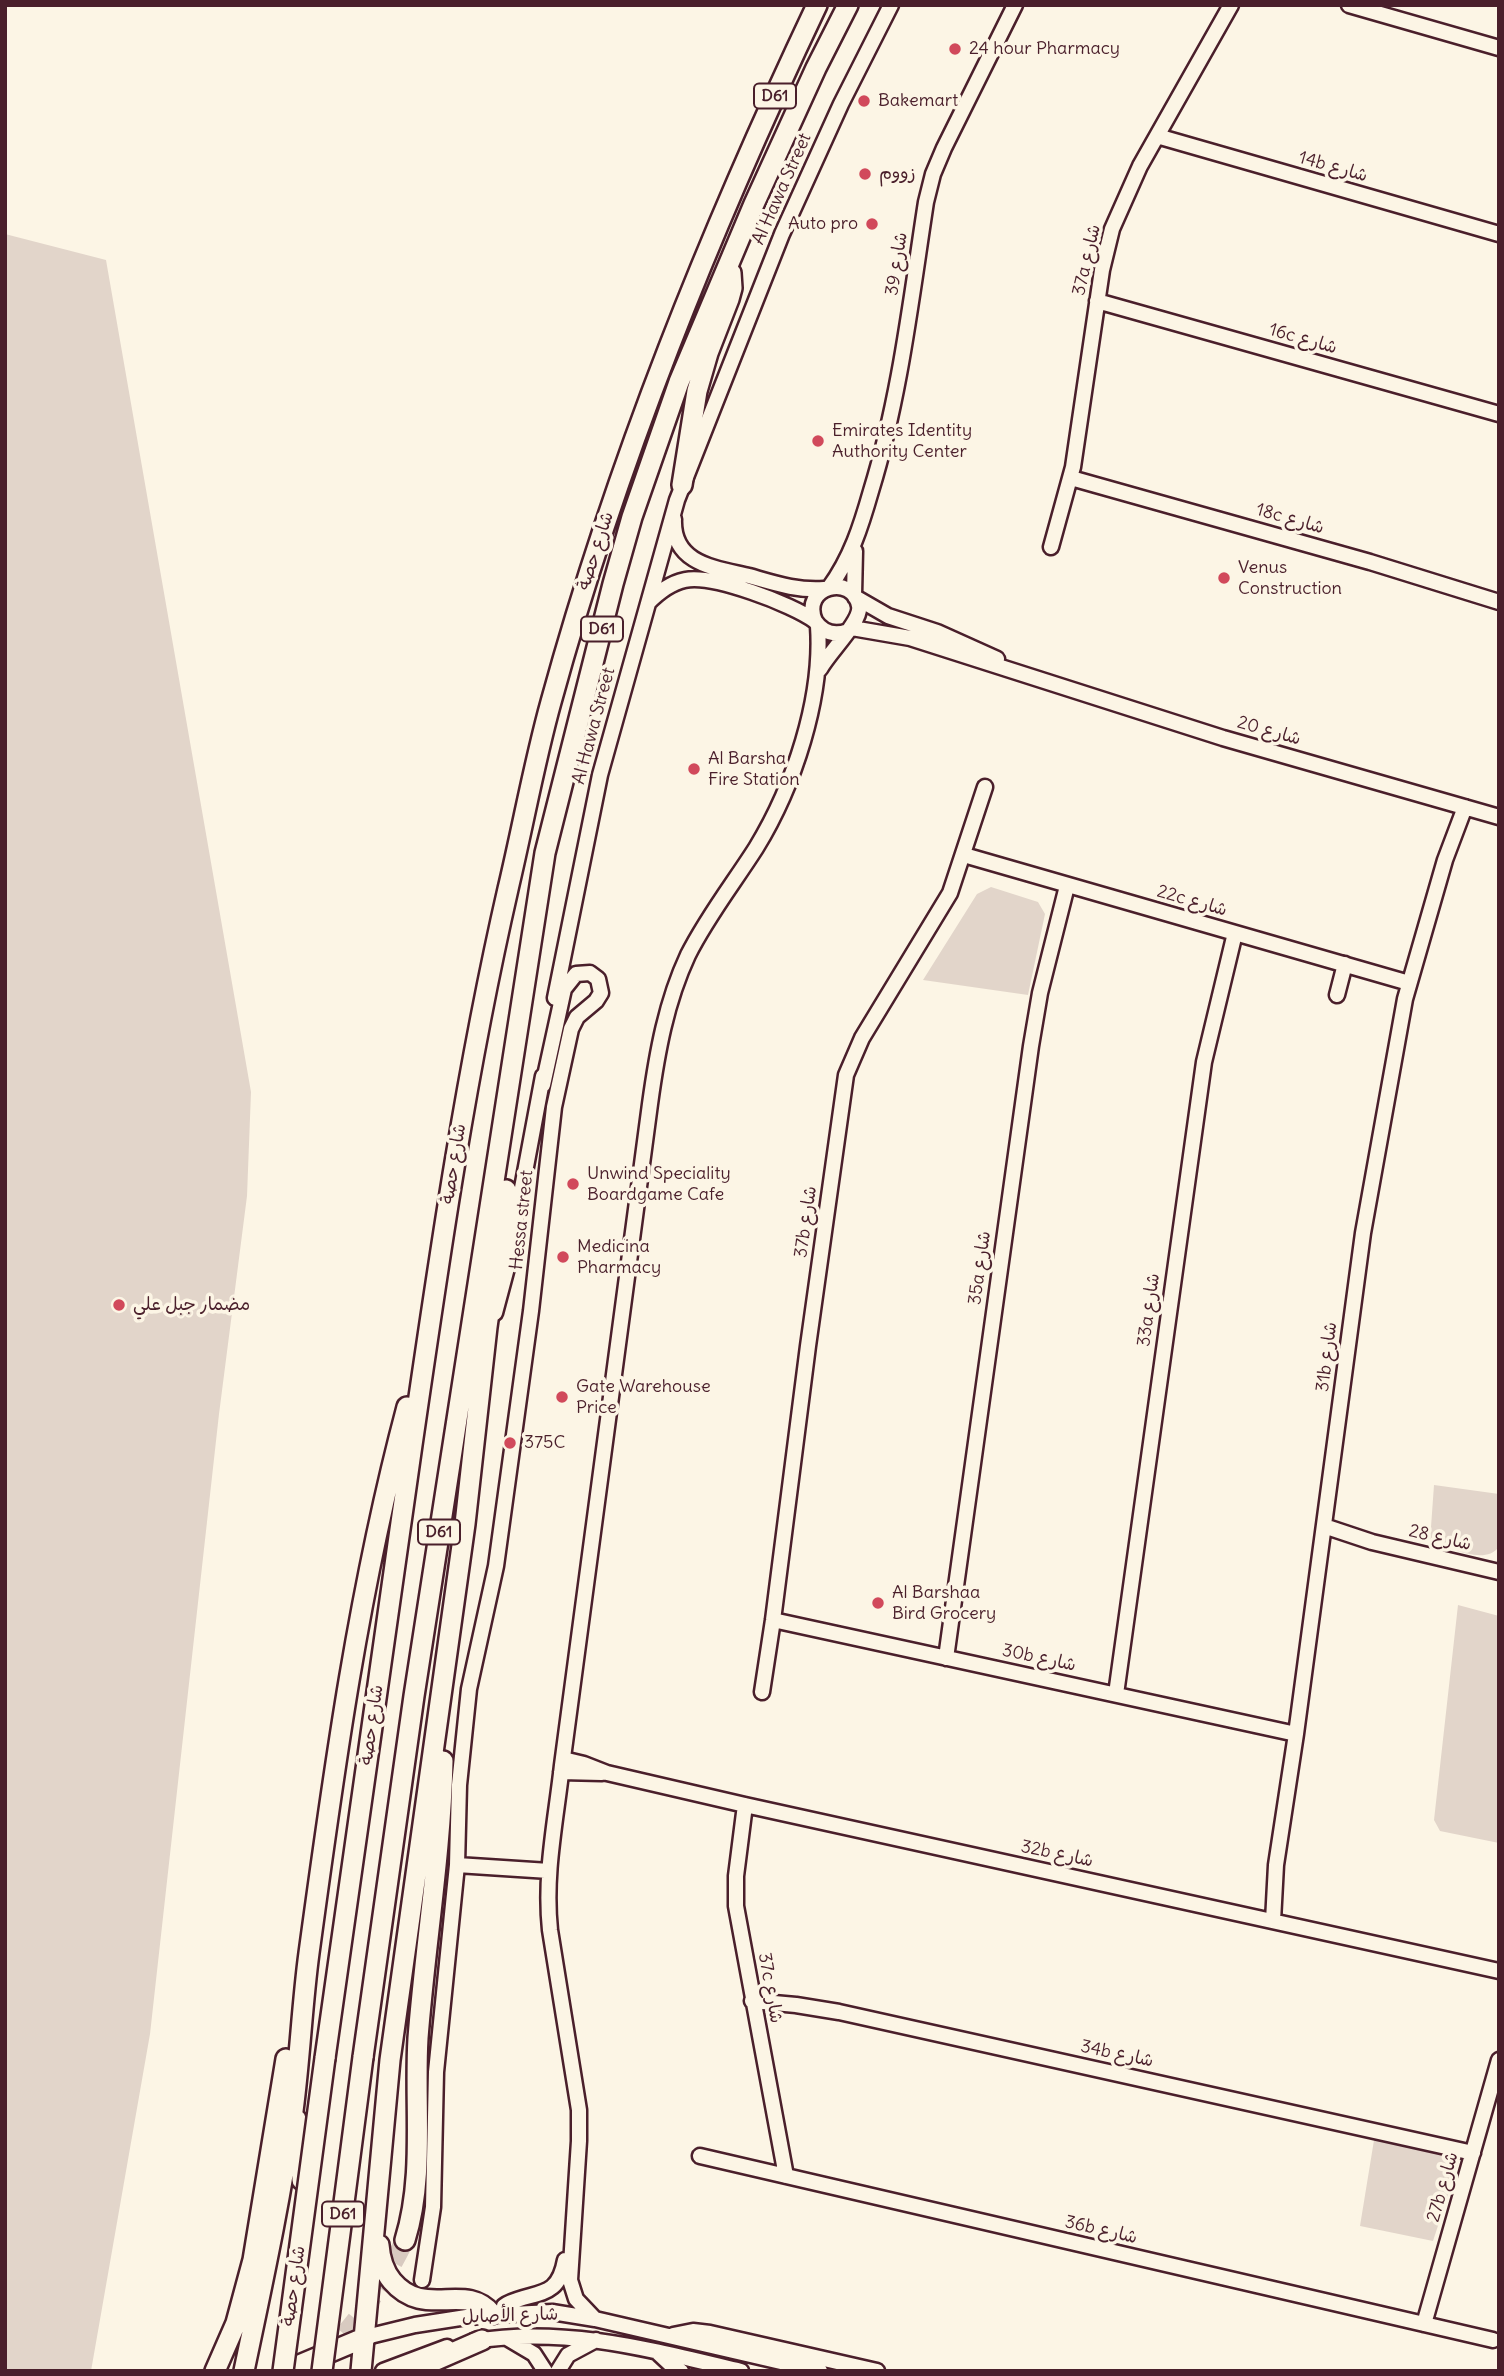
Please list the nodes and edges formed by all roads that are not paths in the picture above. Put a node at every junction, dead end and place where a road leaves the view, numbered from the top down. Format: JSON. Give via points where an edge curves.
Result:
{"nodes":[{"id":1,"x":817,"y":5,"type":"edge"},
{"id":2,"x":848,"y":5,"type":"edge"},
{"id":3,"x":891,"y":5,"type":"edge"},
{"id":4,"x":1015,"y":5,"type":"edge"},
{"id":5,"x":1231,"y":5,"type":"edge"},
{"id":6,"x":1349,"y":5,"type":"edge"},
{"id":7,"x":1499,"y":48,"type":"edge"},
{"id":8,"x":1157,"y":136,"type":"junction"},
{"id":9,"x":1499,"y":234,"type":"edge"},
{"id":10,"x":730,"y":263,"type":"junction"},
{"id":11,"x":1097,"y":300,"type":"junction"},
{"id":12,"x":1499,"y":414,"type":"edge"},
{"id":13,"x":1071,"y":478,"type":"junction"},
{"id":14,"x":679,"y":493,"type":"junction"},
{"id":15,"x":856,"y":542,"type":"junction"},
{"id":16,"x":1051,"y":547,"type":"dead end"},
{"id":17,"x":826,"y":589,"type":"junction"},
{"id":18,"x":855,"y":596,"type":"junction"},
{"id":19,"x":1499,"y":602,"type":"edge"},
{"id":20,"x":648,"y":603,"type":"junction"},
{"id":21,"x":817,"y":624,"type":"junction"},
{"id":22,"x":850,"y":629,"type":"junction"},
{"id":23,"x":818,"y":673,"type":"junction"},
{"id":24,"x":1030,"y":675,"type":"junction"},
{"id":25,"x":985,"y":787,"type":"dead end"},
{"id":26,"x":1460,"y":806,"type":"junction"},
{"id":27,"x":1499,"y":817,"type":"edge"},
{"id":28,"x":964,"y":855,"type":"junction"},
{"id":29,"x":1067,"y":886,"type":"junction"},
{"id":30,"x":1235,"y":933,"type":"junction"},
{"id":31,"x":1345,"y":964,"type":"junction"},
{"id":32,"x":1409,"y":983,"type":"junction"},
{"id":33,"x":1337,"y":995,"type":"dead end"},
{"id":34,"x":522,"y":1008,"type":"junction"},
{"id":35,"x":542,"y":1085,"type":"junction"},
{"id":36,"x":487,"y":1327,"type":"junction"},
{"id":37,"x":428,"y":1335,"type":"junction"},
{"id":38,"x":1323,"y":1532,"type":"junction"},
{"id":39,"x":1499,"y":1572,"type":"edge"},
{"id":40,"x":773,"y":1620,"type":"junction"},
{"id":41,"x":946,"y":1658,"type":"junction"},
{"id":42,"x":442,"y":1692,"type":"junction"},
{"id":43,"x":762,"y":1692,"type":"dead end"},
{"id":44,"x":1116,"y":1694,"type":"junction"},
{"id":45,"x":1296,"y":1734,"type":"junction"},
{"id":46,"x":562,"y":1765,"type":"junction"},
{"id":47,"x":745,"y":1805,"type":"junction"},
{"id":48,"x":457,"y":1865,"type":"junction"},
{"id":49,"x":549,"y":1871,"type":"junction"},
{"id":50,"x":1267,"y":1919,"type":"junction"},
{"id":51,"x":308,"y":1956,"type":"junction"},
{"id":52,"x":1499,"y":1971,"type":"edge"},
{"id":53,"x":752,"y":2001,"type":"junction"},
{"id":54,"x":1499,"y":2060,"type":"edge"},
{"id":55,"x":293,"y":2109,"type":"junction"},
{"id":56,"x":1473,"y":2152,"type":"junction"},
{"id":57,"x":700,"y":2156,"type":"dead end"},
{"id":58,"x":786,"y":2176,"type":"junction"},
{"id":59,"x":377,"y":2206,"type":"junction"},
{"id":60,"x":572,"y":2228,"type":"junction"},
{"id":61,"x":405,"y":2240,"type":"tunnel mouth"},
{"id":62,"x":422,"y":2280,"type":"dead end"},
{"id":63,"x":498,"y":2314,"type":"junction"},
{"id":64,"x":595,"y":2319,"type":"junction"},
{"id":65,"x":1424,"y":2324,"type":"junction"},
{"id":66,"x":668,"y":2336,"type":"junction"},
{"id":67,"x":366,"y":2337,"type":"junction"},
{"id":68,"x":505,"y":2337,"type":"junction"},
{"id":69,"x":482,"y":2340,"type":"junction"},
{"id":70,"x":598,"y":2340,"type":"junction"},
{"id":71,"x":1493,"y":2340,"type":"dead end"},
{"id":72,"x":656,"y":2351,"type":"junction"},
{"id":73,"x":292,"y":2370,"type":"edge"},
{"id":74,"x":215,"y":2371,"type":"edge"},
{"id":75,"x":244,"y":2371,"type":"edge"},
{"id":76,"x":322,"y":2371,"type":"edge"},
{"id":77,"x":361,"y":2371,"type":"edge"},
{"id":78,"x":383,"y":2371,"type":"edge"},
{"id":79,"x":411,"y":2371,"type":"edge"},
{"id":80,"x":545,"y":2371,"type":"edge"},
{"id":81,"x":558,"y":2371,"type":"edge"},
{"id":82,"x":681,"y":2371,"type":"edge"},
{"id":83,"x":741,"y":2371,"type":"edge"},
{"id":84,"x":820,"y":2371,"type":"edge"},
{"id":85,"x":877,"y":2371,"type":"edge"}],
"edges":[{"from":1,"to":37,"type":"main road","name":"شارع حصة","number":"D61","via":[[679,316],[622,470],[566,649],[484,995]]},
{"from":2,"to":10,"type":"main road","name":"شارع حصة","number":"D61"},
{"from":3,"to":14,"type":"street","name":"Al Hawa Street","via":[[782,234]]},
{"from":4,"to":15,"type":"street","name":"شارع 39","via":[[933,174],[891,416]]},
{"from":5,"to":8,"type":"street","name":"37a شارع"},
{"from":6,"to":7,"type":"street"},
{"from":8,"to":9,"type":"street","name":"14b شارع"},
{"from":8,"to":11,"type":"street","name":"37a شارع","via":[[1112,229]]},
{"from":10,"to":14,"type":"main road","via":[[732,288],[697,391]]},
{"from":10,"to":34,"type":"main road","name":"شارع حصة","number":"D61","via":[[679,382],[613,584],[545,853]]},
{"from":11,"to":12,"type":"street","name":"16c شارع"},
{"from":11,"to":13,"type":"street","name":"37a شارع"},
{"from":13,"to":16,"type":"street","name":"37a شارع"},
{"from":13,"to":19,"type":"street","name":"18c شارع"},
{"from":14,"to":17,"type":"street","via":[[674,530],[678,541],[703,565],[792,588]]},
{"from":14,"to":20,"type":"street","name":"Al Hawa Street"},
{"from":15,"to":17,"type":"street","name":"شارع 39"},
{"from":15,"to":18,"type":"street","name":"شارع 39"},
{"from":17,"to":18,"type":"street","via":[[843,587]]},
{"from":17,"to":21,"type":"street","via":[[814,601]]},
{"from":18,"to":22,"type":"street","via":[[860,611]]},
{"from":18,"to":24,"type":"street","name":"شارع 20","via":[[888,617],[949,636]]},
{"from":20,"to":21,"type":"street","via":[[671,584],[702,579],[796,608]]},
{"from":20,"to":35,"type":"street","name":"Al Hawa Street","via":[[600,775],[562,959]]},
{"from":21,"to":22,"type":"street","via":[[836,634]]},
{"from":21,"to":23,"type":"street"},
{"from":22,"to":23,"type":"street"},
{"from":22,"to":24,"type":"street","name":"شارع 20","via":[[894,634]]},
{"from":23,"to":46,"type":"street","via":[[779,806],[696,940],[664,1023]]},
{"from":24,"to":26,"type":"street","name":"شارع 20","via":[[1223,738]]},
{"from":25,"to":28,"type":"street","name":"37b شارع"},
{"from":26,"to":27,"type":"street","name":"شارع 20"},
{"from":26,"to":32,"type":"street","name":"31b شارع"},
{"from":28,"to":29,"type":"street","name":"22c شارع"},
{"from":28,"to":40,"type":"street","name":"37b شارع","via":[[941,910],[862,1038],[846,1075]]},
{"from":29,"to":30,"type":"street","name":"22c شارع"},
{"from":29,"to":41,"type":"street","name":"35a شارع","via":[[1031,1046]]},
{"from":30,"to":31,"type":"street","name":"22c شارع"},
{"from":30,"to":44,"type":"street","name":"33a شارع","via":[[1204,1062]]},
{"from":31,"to":32,"type":"street","name":"22c شارع"},
{"from":31,"to":33,"type":"street"},
{"from":32,"to":38,"type":"street","name":"31b شارع","via":[[1363,1233]]},
{"from":34,"to":36,"type":"main road","name":"شارع حصة","number":"D61","via":[[519,1071]]},
{"from":34,"to":76,"type":"main road","name":"شارع حصة","number":"D61","bridge":true,"via":[[410,1721]]},
{"from":35,"to":36,"type":"street","name":"Al Hawa Street","via":[[505,1278]]},
{"from":35,"to":48,"type":"street","name":"Hessa street","via":[[564,989],[576,974],[590,973],[598,979],[601,993],[571,1029],[554,1107],[496,1566],[468,1700]]},
{"from":36,"to":42,"type":"main road","name":"شارع حصة","number":"D61"},
{"from":37,"to":51,"type":"main road","via":[[369,1562]]},
{"from":37,"to":73,"type":"main road","name":"شارع حصة","number":"D61","bridge":true,"via":[[325,2058]]},
{"from":38,"to":39,"type":"street","name":"شارع 28"},
{"from":38,"to":45,"type":"street","name":"31b شارع"},
{"from":40,"to":41,"type":"street","name":"30b شارع"},
{"from":40,"to":43,"type":"street","name":"37b شارع"},
{"from":41,"to":44,"type":"street","name":"30b شارع"},
{"from":42,"to":59,"type":"main road","number":"D61","via":[[396,2011]]},
{"from":42,"to":61,"type":"main road","via":[[441,1816],[416,2076],[414,2208]]},
{"from":44,"to":45,"type":"street","name":"30b شارع"},
{"from":45,"to":50,"type":"street","name":"31b شارع"},
{"from":46,"to":47,"type":"street","name":"32b شارع","via":[[584,1764]]},
{"from":46,"to":49,"type":"street"},
{"from":47,"to":50,"type":"street","name":"32b شارع"},
{"from":47,"to":53,"type":"street","name":"37c شارع","via":[[736,1891]]},
{"from":48,"to":49,"type":"street"},
{"from":48,"to":62,"type":"street","via":[[436,2072],[433,2207]]},
{"from":49,"to":60,"type":"street","via":[[550,1930],[579,2110]]},
{"from":50,"to":52,"type":"street","name":"32b شارع"},
{"from":51,"to":55,"type":"main road"},
{"from":51,"to":74,"type":"main road","via":[[286,2056],[253,2260],[236,2323]]},
{"from":53,"to":56,"type":"street","name":"34b شارع","via":[[839,2012]]},
{"from":53,"to":58,"type":"street","name":"37c شارع"},
{"from":54,"to":56,"type":"street","name":"27b شارع"},
{"from":55,"to":73,"type":"main road","via":[[303,2169],[281,2341],[282,2359]]},
{"from":55,"to":75,"type":"main road"},
{"from":56,"to":65,"type":"street","name":"27b شارع"},
{"from":57,"to":58,"type":"street","name":"36b شارع"},
{"from":58,"to":65,"type":"street","name":"36b شارع"},
{"from":59,"to":63,"type":"main road","via":[[382,2263],[397,2286],[423,2300],[477,2301]]},
{"from":59,"to":67,"type":"main road"},
{"from":60,"to":63,"type":"street","via":[[558,2281],[542,2294],[507,2304]]},
{"from":60,"to":64,"type":"street","via":[[571,2286]]},
{"from":63,"to":64,"type":"street","name":"شارع الأصايل","via":[[552,2312]]},
{"from":63,"to":67,"type":"street","name":"شارع الأصايل"},
{"from":64,"to":66,"type":"street","name":"شارع الأصايل"},
{"from":65,"to":71,"type":"street","name":"36b شارع"},
{"from":66,"to":84,"type":"street","name":"شارع الأصايل"},
{"from":66,"to":85,"type":"street","via":[[710,2333]]},
{"from":67,"to":73,"type":"main road","name":"شارع الأصايل"},
{"from":67,"to":77,"type":"main road"},
{"from":68,"to":69,"type":"street","name":"شارع الأصايل"},
{"from":68,"to":70,"type":"street","name":"شارع الأصايل"},
{"from":68,"to":80,"type":"street","via":[[534,2354]]},
{"from":69,"to":78,"type":"street","name":"شارع الأصايل","via":[[442,2348]]},
{"from":69,"to":79,"type":"main road"},
{"from":70,"to":72,"type":"street","name":"شارع الأصايل"},
{"from":70,"to":81,"type":"street","via":[[568,2356]]},
{"from":72,"to":82,"type":"street"},
{"from":72,"to":83,"type":"street","name":"شارع الأصايل"}]}
